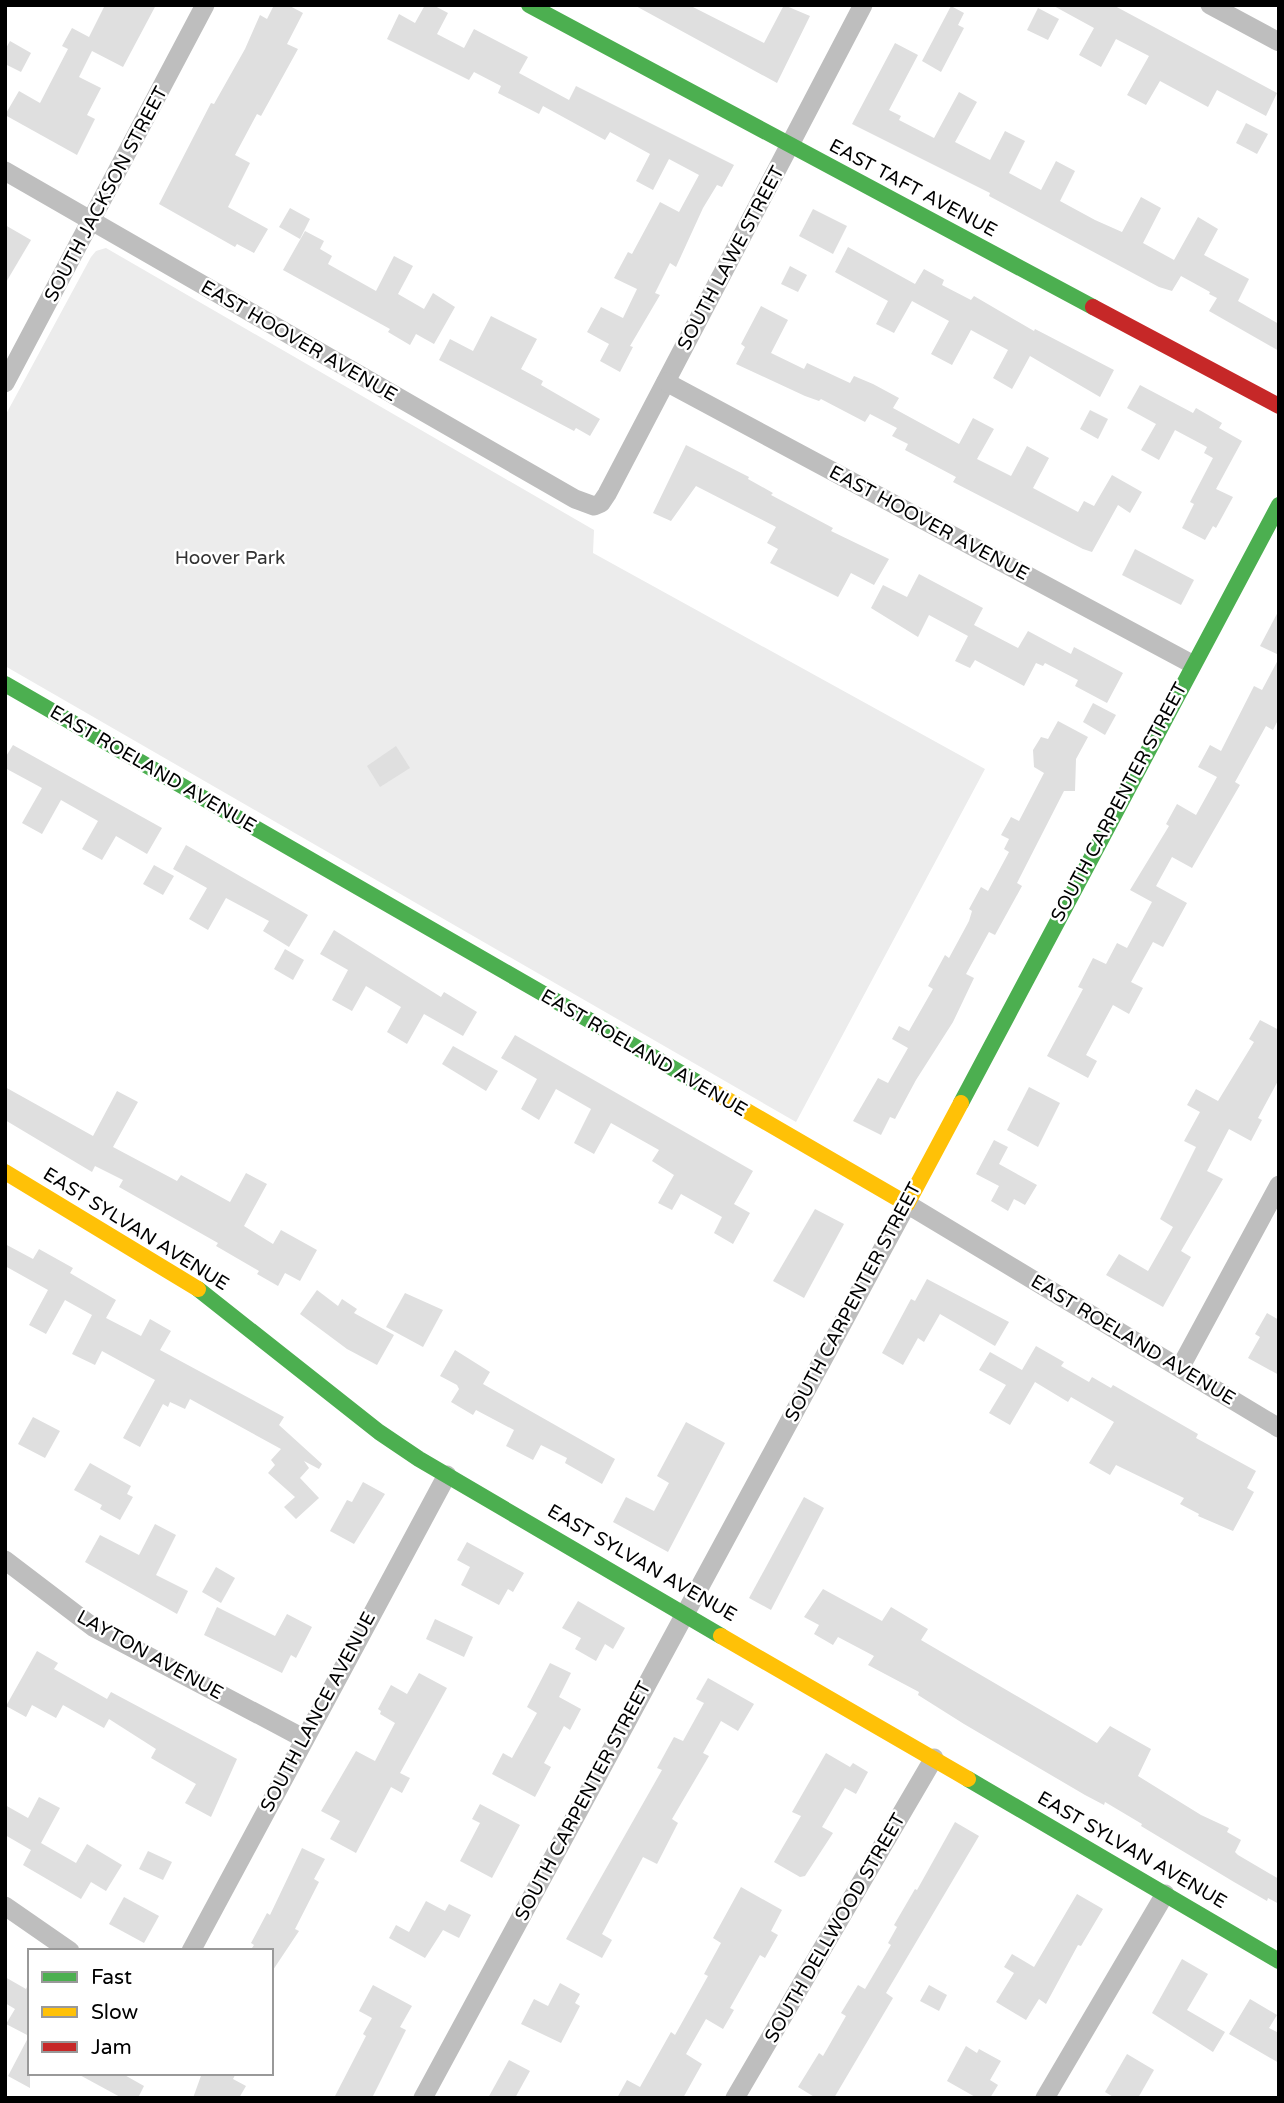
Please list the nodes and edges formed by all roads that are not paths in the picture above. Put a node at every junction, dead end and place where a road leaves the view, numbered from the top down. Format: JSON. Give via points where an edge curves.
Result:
{"nodes":[{"id":1,"x":205,"y":5,"type":"edge"},
{"id":2,"x":529,"y":5,"type":"edge"},
{"id":3,"x":863,"y":5,"type":"edge"},
{"id":4,"x":1210,"y":5,"type":"edge"},
{"id":5,"x":1279,"y":42,"type":"edge"},
{"id":6,"x":789,"y":146,"type":"junction"},
{"id":7,"x":5,"y":171,"type":"edge"},
{"id":8,"x":92,"y":221,"type":"junction"},
{"id":9,"x":666,"y":382,"type":"junction"},
{"id":10,"x":5,"y":383,"type":"edge"},
{"id":11,"x":1279,"y":406,"type":"edge"},
{"id":12,"x":1279,"y":505,"type":"edge"},
{"id":13,"x":594,"y":506,"type":"joint"},
{"id":14,"x":1192,"y":664,"type":"junction"},
{"id":15,"x":5,"y":684,"type":"edge"},
{"id":16,"x":5,"y":1172,"type":"edge"},
{"id":17,"x":1279,"y":1185,"type":"edge"},
{"id":18,"x":906,"y":1203,"type":"junction"},
{"id":19,"x":1180,"y":1368,"type":"junction"},
{"id":20,"x":1279,"y":1428,"type":"edge"},
{"id":21,"x":447,"y":1475,"type":"junction"},
{"id":22,"x":5,"y":1560,"type":"edge"},
{"id":23,"x":684,"y":1612,"type":"junction"},
{"id":24,"x":303,"y":1738,"type":"junction"},
{"id":25,"x":934,"y":1758,"type":"junction"},
{"id":26,"x":1165,"y":1894,"type":"junction"},
{"id":27,"x":5,"y":1906,"type":"edge"},
{"id":28,"x":67,"y":1949,"type":"edge"},
{"id":29,"x":192,"y":1949,"type":"edge"},
{"id":30,"x":1279,"y":1961,"type":"edge"},
{"id":31,"x":423,"y":2098,"type":"edge"},
{"id":32,"x":735,"y":2098,"type":"edge"},
{"id":33,"x":1045,"y":2098,"type":"edge"}],
"edges":[{"from":1,"to":8,"type":"street","name":"SOUTH JACKSON STREET"},
{"from":2,"to":6,"type":"street","name":"EAST TAFT AVENUE"},
{"from":3,"to":6,"type":"street","name":"SOUTH LAWE STREET"},
{"from":4,"to":5,"type":"street"},
{"from":6,"to":9,"type":"street","name":"SOUTH LAWE STREET"},
{"from":6,"to":11,"type":"street","name":"EAST TAFT AVENUE"},
{"from":7,"to":8,"type":"street","name":"EAST HOOVER AVENUE"},
{"from":8,"to":10,"type":"street","name":"SOUTH JACKSON STREET"},
{"from":8,"to":13,"type":"street","name":"EAST HOOVER AVENUE","via":[[562,492]]},
{"from":9,"to":13,"type":"street","name":"SOUTH LAWE STREET","via":[[607,494]]},
{"from":9,"to":14,"type":"street","name":"EAST HOOVER AVENUE"},
{"from":12,"to":14,"type":"street","name":"SOUTH CARPENTER STREET"},
{"from":14,"to":18,"type":"street","name":"SOUTH CARPENTER STREET"},
{"from":15,"to":18,"type":"street","name":"EAST ROELAND AVENUE"},
{"from":16,"to":21,"type":"street","name":"EAST SYLVAN AVENUE","via":[[210,1297],[379,1432]]},
{"from":17,"to":19,"type":"street"},
{"from":18,"to":19,"type":"street","name":"EAST ROELAND AVENUE"},
{"from":18,"to":23,"type":"street","name":"SOUTH CARPENTER STREET"},
{"from":19,"to":20,"type":"street","name":"EAST ROELAND AVENUE"},
{"from":21,"to":23,"type":"street","name":"EAST SYLVAN AVENUE"},
{"from":21,"to":24,"type":"street","name":"SOUTH LANCE AVENUE"},
{"from":22,"to":24,"type":"street","name":"LAYTON AVENUE","via":[[93,1627]]},
{"from":23,"to":25,"type":"street","name":"EAST SYLVAN AVENUE"},
{"from":23,"to":31,"type":"street","name":"SOUTH CARPENTER STREET"},
{"from":24,"to":29,"type":"street","name":"SOUTH LANCE AVENUE"},
{"from":25,"to":26,"type":"street","name":"EAST SYLVAN AVENUE"},
{"from":25,"to":32,"type":"street","name":"SOUTH DELLWOOD STREET"},
{"from":26,"to":30,"type":"street","name":"EAST SYLVAN AVENUE"},
{"from":26,"to":33,"type":"street"},
{"from":27,"to":28,"type":"street"}]}
